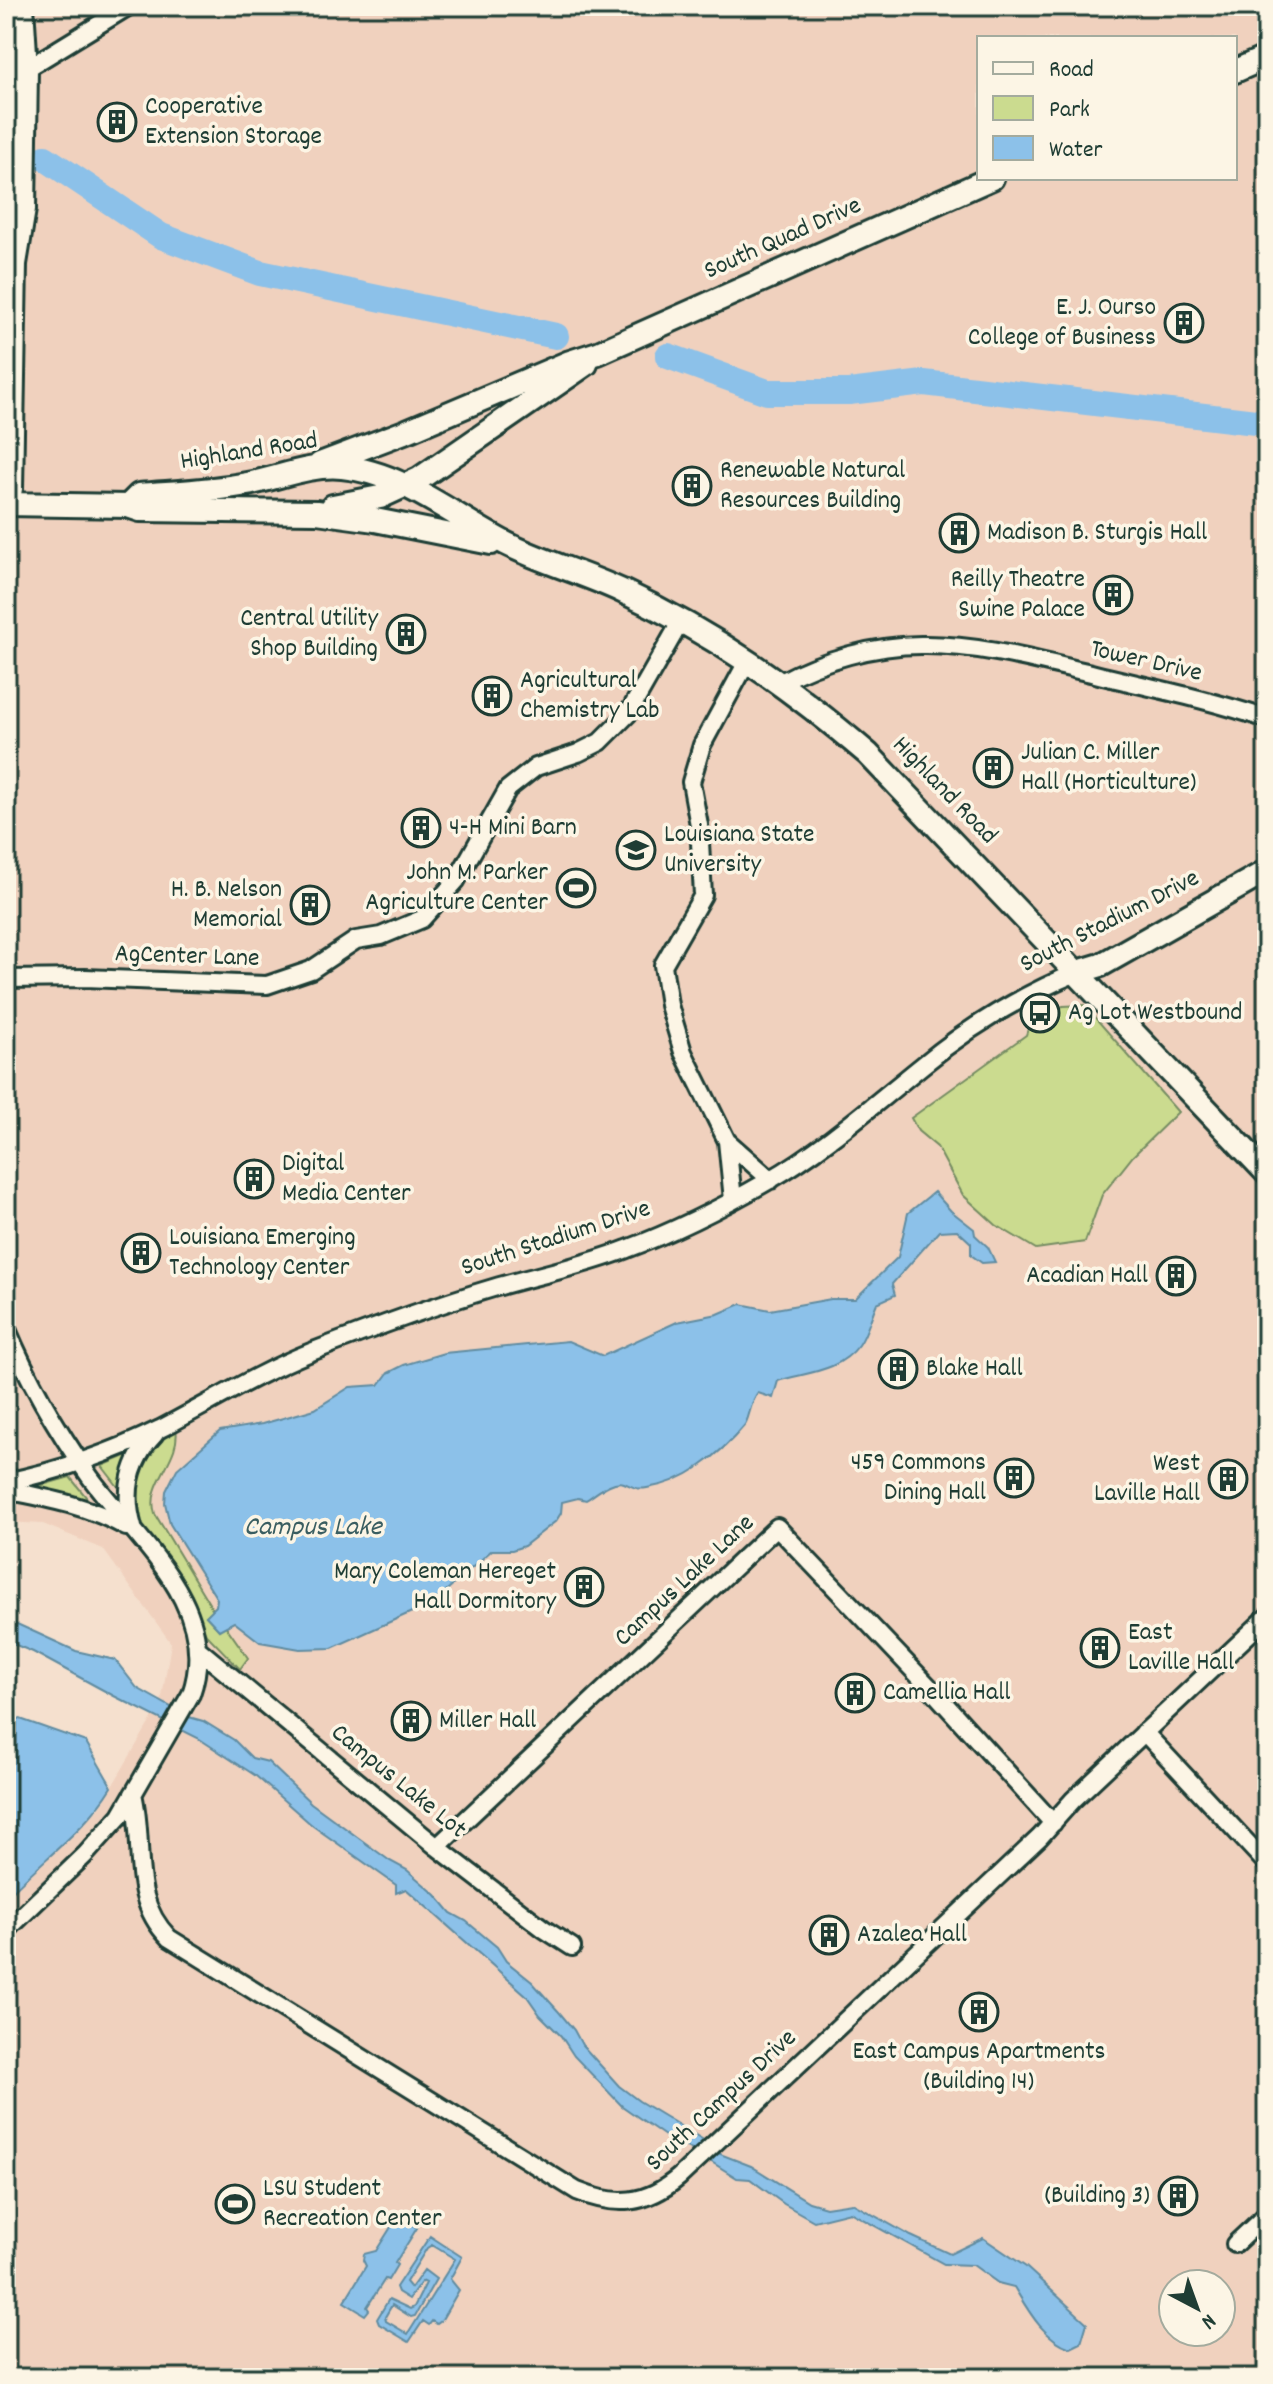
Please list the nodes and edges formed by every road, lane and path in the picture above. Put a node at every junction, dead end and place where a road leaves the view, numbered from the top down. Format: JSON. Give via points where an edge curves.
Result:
{"nodes":[{"id":1,"x":22,"y":6,"type":"edge"},
{"id":2,"x":129,"y":6,"type":"edge"},
{"id":3,"x":1267,"y":57,"type":"edge"},
{"id":4,"x":16,"y":69,"type":"edge"},
{"id":5,"x":1237,"y":70,"type":"edge"},
{"id":6,"x":987,"y":180,"type":"edge"},
{"id":7,"x":598,"y":353,"type":"junction"},
{"id":8,"x":310,"y":468,"type":"junction"},
{"id":9,"x":405,"y":486,"type":"junction"},
{"id":10,"x":6,"y":495,"type":"edge"},
{"id":11,"x":6,"y":504,"type":"edge"},
{"id":12,"x":128,"y":506,"type":"junction"},
{"id":13,"x":317,"y":512,"type":"junction"},
{"id":14,"x":508,"y":545,"type":"junction"},
{"id":15,"x":681,"y":621,"type":"junction"},
{"id":16,"x":748,"y":660,"type":"junction"},
{"id":17,"x":781,"y":682,"type":"junction"},
{"id":18,"x":1267,"y":719,"type":"edge"},
{"id":19,"x":1267,"y":871,"type":"edge"},
{"id":20,"x":1078,"y":972,"type":"junction"},
{"id":21,"x":6,"y":979,"type":"edge"},
{"id":22,"x":727,"y":1141,"type":"junction"},
{"id":23,"x":1267,"y":1173,"type":"edge"},
{"id":24,"x":771,"y":1180,"type":"junction"},
{"id":25,"x":733,"y":1200,"type":"junction"},
{"id":26,"x":6,"y":1327,"type":"edge"},
{"id":27,"x":160,"y":1429,"type":"junction"},
{"id":28,"x":80,"y":1460,"type":"junction"},
{"id":29,"x":6,"y":1482,"type":"edge"},
{"id":30,"x":6,"y":1490,"type":"edge"},
{"id":31,"x":135,"y":1532,"type":"junction"},
{"id":32,"x":1267,"y":1617,"type":"edge"},
{"id":33,"x":198,"y":1649,"type":"junction"},
{"id":34,"x":1144,"y":1732,"type":"junction"},
{"id":35,"x":133,"y":1794,"type":"junction"},
{"id":36,"x":1053,"y":1823,"type":"junction"},
{"id":37,"x":437,"y":1847,"type":"junction"},
{"id":38,"x":1267,"y":1864,"type":"edge"},
{"id":39,"x":6,"y":1931,"type":"edge"},
{"id":40,"x":572,"y":1947,"type":"dead end"},
{"id":41,"x":1267,"y":2214,"type":"edge"},
{"id":42,"x":1235,"y":2244,"type":"dead end"}],
"edges":[{"from":1,"to":4,"type":"street"},
{"from":2,"to":4,"type":"street"},
{"from":3,"to":5,"type":"street"},
{"from":4,"to":10,"type":"street","via":[[24,209],[15,264],[11,489]]},
{"from":6,"to":7,"type":"street","name":"South Quad Drive"},
{"from":7,"to":8,"type":"street","name":"South Quad Drive"},
{"from":7,"to":9,"type":"street","name":"South Quad Drive","via":[[479,440]]},
{"from":8,"to":9,"type":"street","name":"Highland Road","via":[[344,467]]},
{"from":8,"to":12,"type":"street","name":"Highland Road","via":[[246,484],[139,495]]},
{"from":9,"to":13,"type":"street","name":"South Quad Drive"},
{"from":9,"to":14,"type":"street","name":"Highland Road"},
{"from":11,"to":12,"type":"street","name":"Highland Road"},
{"from":12,"to":13,"type":"street","name":"Highland Road"},
{"from":13,"to":14,"type":"street","name":"Highland Road"},
{"from":14,"to":15,"type":"street","name":"Highland Road","via":[[621,590]]},
{"from":15,"to":16,"type":"street","name":"Highland Road"},
{"from":15,"to":21,"type":"street","name":"AgCenter Lane","via":[[628,714],[600,742],[536,767],[508,789],[456,881],[422,919],[356,940],[311,970],[267,985]]},
{"from":16,"to":17,"type":"street","name":"Highland Road"},
{"from":16,"to":22,"type":"street","via":[[702,745],[691,782],[703,895],[663,965],[683,1052]]},
{"from":17,"to":18,"type":"street","name":"Tower Drive","via":[[838,658],[897,647],[976,649]]},
{"from":17,"to":20,"type":"street","name":"Highland Road","via":[[868,754]]},
{"from":19,"to":20,"type":"street","name":"South Stadium Drive","via":[[1101,965]]},
{"from":20,"to":23,"type":"street","name":"Highland Road"},
{"from":20,"to":24,"type":"street","name":"South Stadium Drive","via":[[983,1022]]},
{"from":22,"to":24,"type":"street"},
{"from":22,"to":25,"type":"street"},
{"from":24,"to":25,"type":"street","name":"South Stadium Drive"},
{"from":25,"to":27,"type":"street","name":"South Stadium Drive","via":[[627,1249],[490,1289],[309,1353]]},
{"from":26,"to":28,"type":"street","via":[[40,1398]]},
{"from":27,"to":28,"type":"street","name":"South Stadium Drive"},
{"from":27,"to":31,"type":"street","via":[[145,1444],[130,1480]]},
{"from":28,"to":29,"type":"street","name":"South Stadium Drive"},
{"from":28,"to":31,"type":"street"},
{"from":30,"to":31,"type":"street","via":[[63,1502]]},
{"from":31,"to":33,"type":"street","via":[[168,1571]]},
{"from":32,"to":34,"type":"street","name":"South Campus Drive"},
{"from":33,"to":35,"type":"street","via":[[191,1694]]},
{"from":33,"to":37,"type":"street","name":"Campus Lake Lot"},
{"from":34,"to":36,"type":"street","name":"South Campus Drive"},
{"from":34,"to":38,"type":"street"},
{"from":35,"to":36,"type":"street","name":"South Campus Drive","via":[[143,1898],[169,1938],[577,2191],[598,2199],[631,2201],[654,2196],[679,2177]]},
{"from":35,"to":39,"type":"street","via":[[103,1836]]},
{"from":36,"to":37,"type":"street","name":"Campus Lake Lane","via":[[777,1527]]},
{"from":37,"to":40,"type":"street","name":"Campus Lake Lot"},
{"from":41,"to":42,"type":"street"}]}
